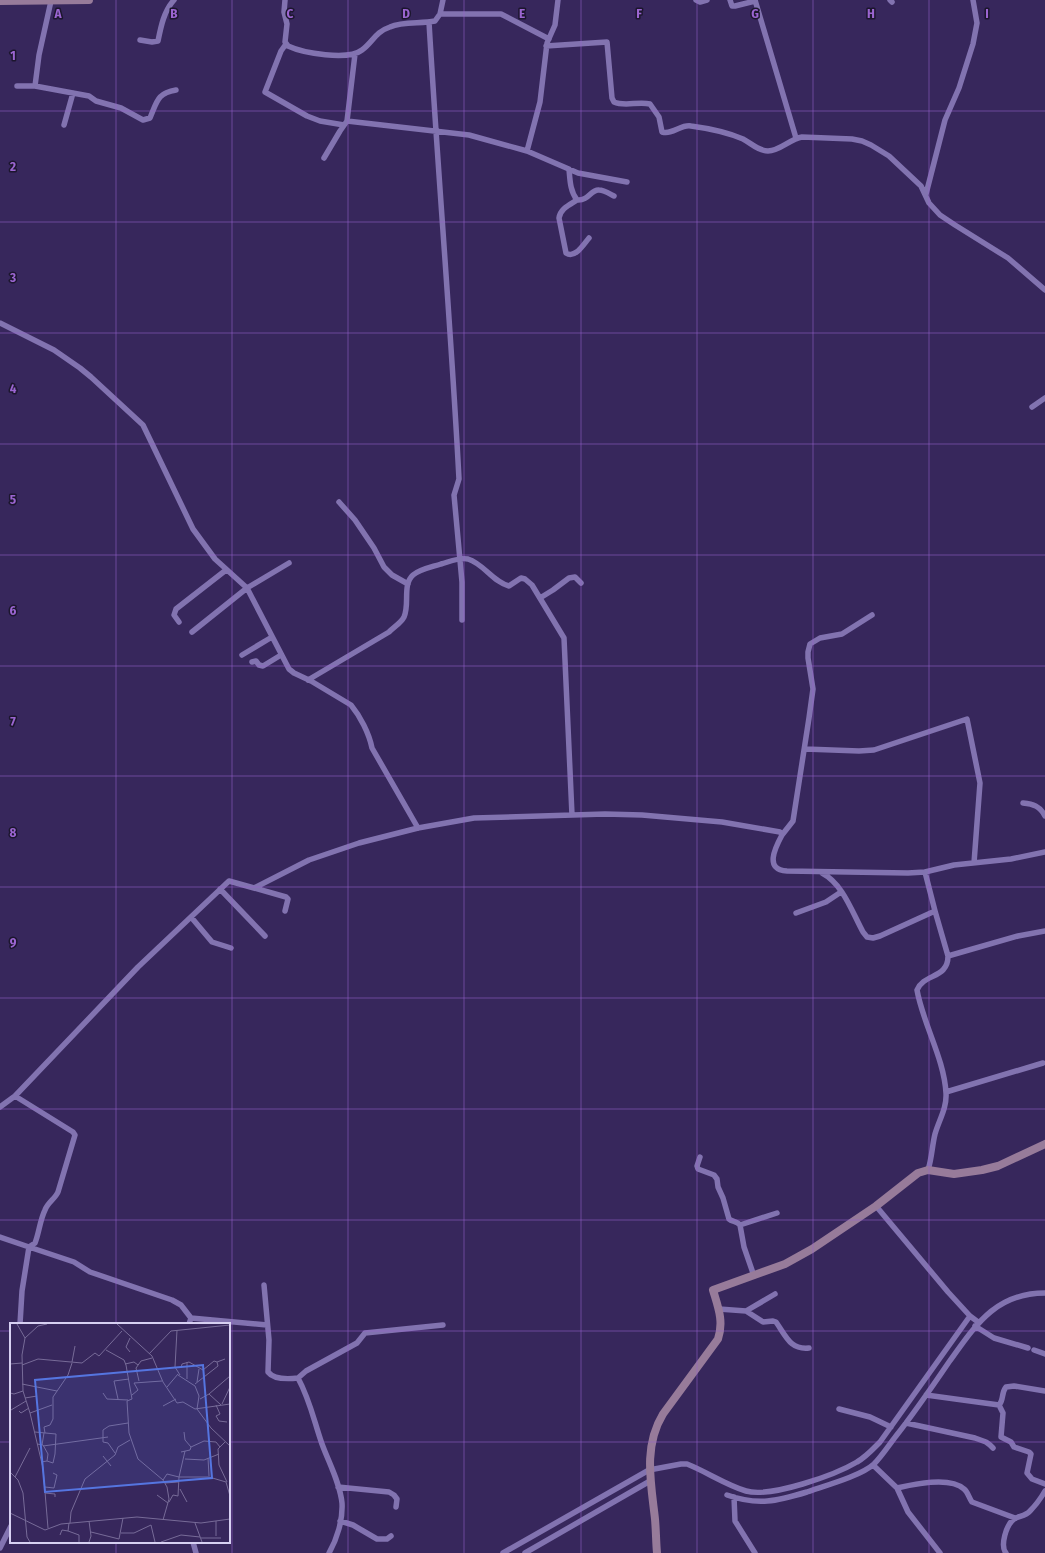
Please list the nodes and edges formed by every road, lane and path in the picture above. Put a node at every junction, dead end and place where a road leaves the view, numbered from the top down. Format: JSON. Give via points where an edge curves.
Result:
{"nodes":[{"id":1,"x":89,"y":0,"type":"edge"},
{"id":2,"x":174,"y":0,"type":"edge"},
{"id":3,"x":285,"y":0,"type":"edge"},
{"id":4,"x":443,"y":0,"type":"edge"},
{"id":5,"x":558,"y":0,"type":"edge"},
{"id":6,"x":696,"y":0,"type":"edge"},
{"id":7,"x":707,"y":0,"type":"edge"},
{"id":8,"x":730,"y":0,"type":"edge"},
{"id":9,"x":755,"y":0,"type":"edge"},
{"id":10,"x":973,"y":0,"type":"edge"},
{"id":11,"x":0,"y":1,"type":"edge"},
{"id":12,"x":51,"y":1,"type":"junction"},
{"id":13,"x":440,"y":14,"type":"junction"},
{"id":14,"x":430,"y":22,"type":"junction"},
{"id":15,"x":548,"y":39,"type":"junction"},
{"id":16,"x":140,"y":40,"type":"dead end"},
{"id":17,"x":286,"y":44,"type":"junction"},
{"id":18,"x":546,"y":46,"type":"junction"},
{"id":19,"x":355,"y":54,"type":"junction"},
{"id":20,"x":17,"y":86,"type":"dead end"},
{"id":21,"x":35,"y":86,"type":"junction"},
{"id":22,"x":176,"y":90,"type":"dead end"},
{"id":23,"x":73,"y":93,"type":"junction"},
{"id":24,"x":346,"y":123,"type":"junction"},
{"id":25,"x":64,"y":125,"type":"dead end"},
{"id":26,"x":436,"y":131,"type":"junction"},
{"id":27,"x":796,"y":138,"type":"junction"},
{"id":28,"x":527,"y":152,"type":"junction"},
{"id":29,"x":324,"y":158,"type":"dead end"},
{"id":30,"x":569,"y":169,"type":"junction"},
{"id":31,"x":627,"y":182,"type":"dead end"},
{"id":32,"x":926,"y":194,"type":"junction"},
{"id":33,"x":614,"y":196,"type":"dead end"},
{"id":34,"x":577,"y":200,"type":"junction"},
{"id":35,"x":589,"y":238,"type":"dead end"},
{"id":36,"x":1045,"y":290,"type":"edge"},
{"id":37,"x":0,"y":323,"type":"edge"},
{"id":38,"x":1045,"y":398,"type":"edge"},
{"id":39,"x":1032,"y":407,"type":"dead end"},
{"id":40,"x":339,"y":502,"type":"dead end"},
{"id":41,"x":460,"y":558,"type":"junction"},
{"id":42,"x":289,"y":563,"type":"dead end"},
{"id":43,"x":226,"y":570,"type":"junction"},
{"id":44,"x":581,"y":583,"type":"dead end"},
{"id":45,"x":408,"y":584,"type":"junction"},
{"id":46,"x":247,"y":588,"type":"junction"},
{"id":47,"x":540,"y":598,"type":"junction"},
{"id":48,"x":872,"y":615,"type":"dead end"},
{"id":49,"x":462,"y":620,"type":"dead end"},
{"id":50,"x":179,"y":622,"type":"dead end"},
{"id":51,"x":192,"y":632,"type":"dead end"},
{"id":52,"x":272,"y":637,"type":"junction"},
{"id":53,"x":242,"y":655,"type":"dead end"},
{"id":54,"x":281,"y":655,"type":"junction"},
{"id":55,"x":252,"y":662,"type":"dead end"},
{"id":56,"x":308,"y":680,"type":"junction"},
{"id":57,"x":805,"y":749,"type":"junction"},
{"id":58,"x":1023,"y":803,"type":"dead end"},
{"id":59,"x":572,"y":815,"type":"junction"},
{"id":60,"x":1045,"y":816,"type":"edge"},
{"id":61,"x":418,"y":828,"type":"junction"},
{"id":62,"x":782,"y":835,"type":"junction"},
{"id":63,"x":1045,"y":852,"type":"edge"},
{"id":64,"x":974,"y":863,"type":"junction"},
{"id":65,"x":820,"y":872,"type":"junction"},
{"id":66,"x":925,"y":872,"type":"junction"},
{"id":67,"x":254,"y":888,"type":"junction"},
{"id":68,"x":220,"y":889,"type":"junction"},
{"id":69,"x":841,"y":892,"type":"junction"},
{"id":70,"x":285,"y":911,"type":"dead end"},
{"id":71,"x":935,"y":911,"type":"junction"},
{"id":72,"x":796,"y":913,"type":"dead end"},
{"id":73,"x":191,"y":917,"type":"junction"},
{"id":74,"x":1045,"y":931,"type":"edge"},
{"id":75,"x":265,"y":936,"type":"dead end"},
{"id":76,"x":231,"y":948,"type":"dead end"},
{"id":77,"x":948,"y":956,"type":"junction"},
{"id":78,"x":1043,"y":1063,"type":"dead end"},
{"id":79,"x":946,"y":1092,"type":"junction"},
{"id":80,"x":15,"y":1096,"type":"junction"},
{"id":81,"x":0,"y":1107,"type":"edge"},
{"id":82,"x":1045,"y":1144,"type":"edge"},
{"id":83,"x":700,"y":1157,"type":"dead end"},
{"id":84,"x":928,"y":1170,"type":"junction"},
{"id":85,"x":876,"y":1206,"type":"junction"},
{"id":86,"x":777,"y":1213,"type":"dead end"},
{"id":87,"x":740,"y":1225,"type":"junction"},
{"id":88,"x":0,"y":1237,"type":"edge"},
{"id":89,"x":29,"y":1247,"type":"junction"},
{"id":90,"x":754,"y":1276,"type":"junction"},
{"id":91,"x":264,"y":1285,"type":"dead end"},
{"id":92,"x":775,"y":1294,"type":"dead end"},
{"id":93,"x":1045,"y":1294,"type":"edge"},
{"id":94,"x":719,"y":1309,"type":"junction"},
{"id":95,"x":746,"y":1311,"type":"junction"},
{"id":96,"x":974,"y":1320,"type":"junction"},
{"id":97,"x":190,"y":1321,"type":"edge"},
{"id":98,"x":20,"y":1323,"type":"edge"},
{"id":99,"x":228,"y":1323,"type":"edge"},
{"id":100,"x":230,"y":1323,"type":"edge"},
{"id":101,"x":267,"y":1325,"type":"junction"},
{"id":102,"x":443,"y":1325,"type":"dead end"},
{"id":103,"x":809,"y":1348,"type":"dead end"},
{"id":104,"x":1028,"y":1348,"type":"dead end"},
{"id":105,"x":1034,"y":1350,"type":"dead end"},
{"id":106,"x":1045,"y":1354,"type":"edge"},
{"id":107,"x":298,"y":1378,"type":"junction"},
{"id":108,"x":1045,"y":1391,"type":"edge"},
{"id":109,"x":926,"y":1394,"type":"junction"},
{"id":110,"x":999,"y":1406,"type":"junction"},
{"id":111,"x":839,"y":1409,"type":"dead end"},
{"id":112,"x":906,"y":1423,"type":"junction"},
{"id":113,"x":891,"y":1427,"type":"junction"},
{"id":114,"x":993,"y":1448,"type":"dead end"},
{"id":115,"x":873,"y":1465,"type":"junction"},
{"id":116,"x":649,"y":1470,"type":"junction"},
{"id":117,"x":650,"y":1481,"type":"junction"},
{"id":118,"x":1045,"y":1484,"type":"edge"},
{"id":119,"x":338,"y":1487,"type":"junction"},
{"id":120,"x":897,"y":1488,"type":"junction"},
{"id":121,"x":1045,"y":1491,"type":"edge"},
{"id":122,"x":728,"y":1495,"type":"dead end"},
{"id":123,"x":734,"y":1497,"type":"junction"},
{"id":124,"x":396,"y":1507,"type":"dead end"},
{"id":125,"x":1015,"y":1518,"type":"junction"},
{"id":126,"x":340,"y":1521,"type":"junction"},
{"id":127,"x":10,"y":1528,"type":"edge"},
{"id":128,"x":392,"y":1536,"type":"dead end"},
{"id":129,"x":193,"y":1543,"type":"edge"},
{"id":130,"x":0,"y":1548,"type":"edge"},
{"id":131,"x":196,"y":1553,"type":"edge"},
{"id":132,"x":329,"y":1553,"type":"edge"},
{"id":133,"x":503,"y":1553,"type":"edge"},
{"id":134,"x":524,"y":1553,"type":"edge"},
{"id":135,"x":657,"y":1553,"type":"edge"},
{"id":136,"x":755,"y":1553,"type":"edge"},
{"id":137,"x":940,"y":1553,"type":"edge"},
{"id":138,"x":1006,"y":1553,"type":"edge"}],
"edges":[{"from":1,"to":12,"type":"street"},
{"from":2,"to":16,"type":"street","via":[[162,22],[158,40]]},
{"from":3,"to":17,"type":"street"},
{"from":4,"to":13,"type":"street"},
{"from":5,"to":15,"type":"street","via":[[555,25]]},
{"from":6,"to":7,"type":"street"},
{"from":8,"to":9,"type":"street","via":[[732,6],[735,6]]},
{"from":9,"to":27,"type":"street"},
{"from":10,"to":32,"type":"street","via":[[976,23],[973,44],[959,88],[945,120]]},
{"from":11,"to":12,"type":"street"},
{"from":12,"to":21,"type":"street"},
{"from":13,"to":14,"type":"street","via":[[435,21]]},
{"from":13,"to":15,"type":"street","via":[[500,14]]},
{"from":14,"to":19,"type":"street","via":[[390,26],[376,34],[366,47]]},
{"from":14,"to":26,"type":"street"},
{"from":15,"to":18,"type":"street"},
{"from":17,"to":19,"type":"street","via":[[300,50],[333,55]]},
{"from":17,"to":24,"type":"street","via":[[265,92],[320,121]]},
{"from":18,"to":27,"type":"street","via":[[607,42],[614,102],[650,104],[659,117],[662,132],[670,133],[688,126],[695,127],[742,139],[761,150],[768,151]]},
{"from":18,"to":28,"type":"street","via":[[540,102]]},
{"from":19,"to":24,"type":"street"},
{"from":20,"to":21,"type":"street"},
{"from":21,"to":23,"type":"street"},
{"from":22,"to":23,"type":"street","via":[[159,97],[150,118],[146,120],[89,96]]},
{"from":23,"to":25,"type":"street"},
{"from":24,"to":26,"type":"street"},
{"from":24,"to":29,"type":"street"},
{"from":26,"to":28,"type":"street","via":[[477,136]]},
{"from":26,"to":41,"type":"street","via":[[459,479],[454,495]]},
{"from":27,"to":32,"type":"street","via":[[862,140],[888,156],[921,186]]},
{"from":28,"to":30,"type":"street"},
{"from":30,"to":31,"type":"street"},
{"from":30,"to":34,"type":"street","via":[[570,185]]},
{"from":32,"to":36,"type":"street","via":[[929,203],[940,215],[1008,258]]},
{"from":33,"to":34,"type":"street","via":[[598,190],[587,198]]},
{"from":34,"to":35,"type":"street","via":[[562,210],[559,218],[566,253],[575,254]]},
{"from":37,"to":43,"type":"street","via":[[54,350],[80,368],[143,425],[193,529]]},
{"from":38,"to":39,"type":"street"},
{"from":40,"to":45,"type":"street","via":[[355,520],[384,567],[392,576]]},
{"from":41,"to":45,"type":"street","via":[[416,572]]},
{"from":41,"to":47,"type":"street","via":[[476,563],[502,584],[509,586],[521,578],[526,579]]},
{"from":41,"to":49,"type":"street"},
{"from":42,"to":46,"type":"street"},
{"from":43,"to":46,"type":"street"},
{"from":43,"to":50,"type":"street","via":[[176,609],[174,614]]},
{"from":44,"to":47,"type":"street","via":[[575,577],[569,578]]},
{"from":45,"to":56,"type":"street","via":[[406,610],[401,622],[389,632]]},
{"from":46,"to":51,"type":"street"},
{"from":46,"to":52,"type":"street"},
{"from":47,"to":59,"type":"street","via":[[565,644]]},
{"from":48,"to":57,"type":"street","via":[[842,634],[820,638],[810,644],[808,658],[813,688]]},
{"from":52,"to":53,"type":"street"},
{"from":52,"to":54,"type":"street"},
{"from":54,"to":55,"type":"street","via":[[263,666],[256,661]]},
{"from":54,"to":56,"type":"street","via":[[289,669]]},
{"from":56,"to":61,"type":"street","via":[[351,705],[355,710],[372,748]]},
{"from":57,"to":62,"type":"street","via":[[793,821]]},
{"from":57,"to":64,"type":"street","via":[[874,750],[967,719],[980,783]]},
{"from":58,"to":60,"type":"street","via":[[1034,804]]},
{"from":59,"to":61,"type":"street","via":[[474,818]]},
{"from":59,"to":62,"type":"street","via":[[642,815],[722,822],[771,829]]},
{"from":61,"to":67,"type":"street","via":[[309,860]]},
{"from":62,"to":65,"type":"street","via":[[774,856],[775,868],[780,871]]},
{"from":63,"to":64,"type":"street"},
{"from":64,"to":66,"type":"street"},
{"from":65,"to":66,"type":"street"},
{"from":65,"to":69,"type":"street","via":[[834,881]]},
{"from":66,"to":71,"type":"street"},
{"from":67,"to":68,"type":"street","via":[[230,880]]},
{"from":67,"to":70,"type":"street","via":[[286,897],[288,903]]},
{"from":68,"to":73,"type":"street"},
{"from":68,"to":75,"type":"street"},
{"from":69,"to":71,"type":"street","via":[[867,937],[880,936]]},
{"from":69,"to":72,"type":"street","via":[[826,902]]},
{"from":71,"to":77,"type":"street"},
{"from":73,"to":76,"type":"street","via":[[212,942]]},
{"from":73,"to":80,"type":"street","via":[[138,967]]},
{"from":74,"to":77,"type":"street"},
{"from":77,"to":79,"type":"street","via":[[947,966],[942,972],[922,982],[917,990],[940,1060]]},
{"from":78,"to":79,"type":"street"},
{"from":79,"to":84,"type":"street","via":[[944,1110],[935,1135]]},
{"from":80,"to":81,"type":"street"},
{"from":80,"to":89,"type":"street","via":[[75,1135],[58,1192],[44,1210],[35,1244]]},
{"from":82,"to":84,"type":"street","via":[[998,1166],[982,1170],[954,1174]]},
{"from":83,"to":87,"type":"street","via":[[698,1169],[714,1175],[717,1179],[729,1219]]},
{"from":84,"to":85,"type":"street","via":[[918,1174]]},
{"from":85,"to":90,"type":"street","via":[[812,1250]]},
{"from":85,"to":96,"type":"street"},
{"from":86,"to":87,"type":"street"},
{"from":87,"to":90,"type":"street"},
{"from":88,"to":89,"type":"street"},
{"from":89,"to":97,"type":"street","via":[[181,1304]]},
{"from":89,"to":98,"type":"street"},
{"from":90,"to":94,"type":"street","via":[[713,1290]]},
{"from":91,"to":101,"type":"street"},
{"from":92,"to":95,"type":"street"},
{"from":93,"to":96,"type":"street","via":[[1035,1293],[1005,1302]]},
{"from":94,"to":95,"type":"street"},
{"from":94,"to":116,"type":"street","via":[[721,1330],[718,1339],[658,1423],[652,1438]]},
{"from":95,"to":103,"type":"street","via":[[764,1322],[776,1322],[793,1346]]},
{"from":96,"to":104,"type":"street","via":[[994,1338]]},
{"from":96,"to":109,"type":"street"},
{"from":96,"to":113,"type":"street","via":[[930,1371]]},
{"from":97,"to":99,"type":"street"},
{"from":100,"to":101,"type":"street"},
{"from":101,"to":107,"type":"street","via":[[268,1372],[277,1378]]},
{"from":102,"to":107,"type":"street","via":[[365,1333],[357,1343]]},
{"from":105,"to":106,"type":"street"},
{"from":107,"to":119,"type":"street"},
{"from":108,"to":110,"type":"street","via":[[1006,1387]]},
{"from":109,"to":110,"type":"street"},
{"from":109,"to":112,"type":"street"},
{"from":110,"to":118,"type":"street","via":[[1003,1413],[1001,1437],[1014,1448],[1031,1454],[1027,1473],[1032,1479]]},
{"from":111,"to":113,"type":"street","via":[[870,1417]]},
{"from":112,"to":114,"type":"street","via":[[975,1438]]},
{"from":112,"to":115,"type":"street"},
{"from":113,"to":116,"type":"street","via":[[880,1442],[858,1461],[827,1475],[774,1491],[746,1491],[687,1464]]},
{"from":115,"to":120,"type":"street"},
{"from":115,"to":123,"type":"street","via":[[833,1484],[772,1502]]},
{"from":116,"to":117,"type":"street"},
{"from":116,"to":133,"type":"street"},
{"from":117,"to":134,"type":"street"},
{"from":117,"to":135,"type":"street"},
{"from":119,"to":124,"type":"street","via":[[389,1492],[397,1499]]},
{"from":119,"to":126,"type":"street","via":[[342,1502]]},
{"from":120,"to":125,"type":"street","via":[[933,1482],[960,1486],[967,1491],[972,1502]]},
{"from":120,"to":137,"type":"street","via":[[908,1512]]},
{"from":121,"to":125,"type":"street","via":[[1030,1512]]},
{"from":122,"to":123,"type":"street"},
{"from":123,"to":136,"type":"street","via":[[735,1521]]},
{"from":125,"to":138,"type":"street","via":[[1008,1526],[1002,1544],[1002,1549]]},
{"from":126,"to":128,"type":"street","via":[[353,1525],[377,1539]]},
{"from":126,"to":132,"type":"street"},
{"from":127,"to":130,"type":"street"},
{"from":129,"to":131,"type":"street"}]}
